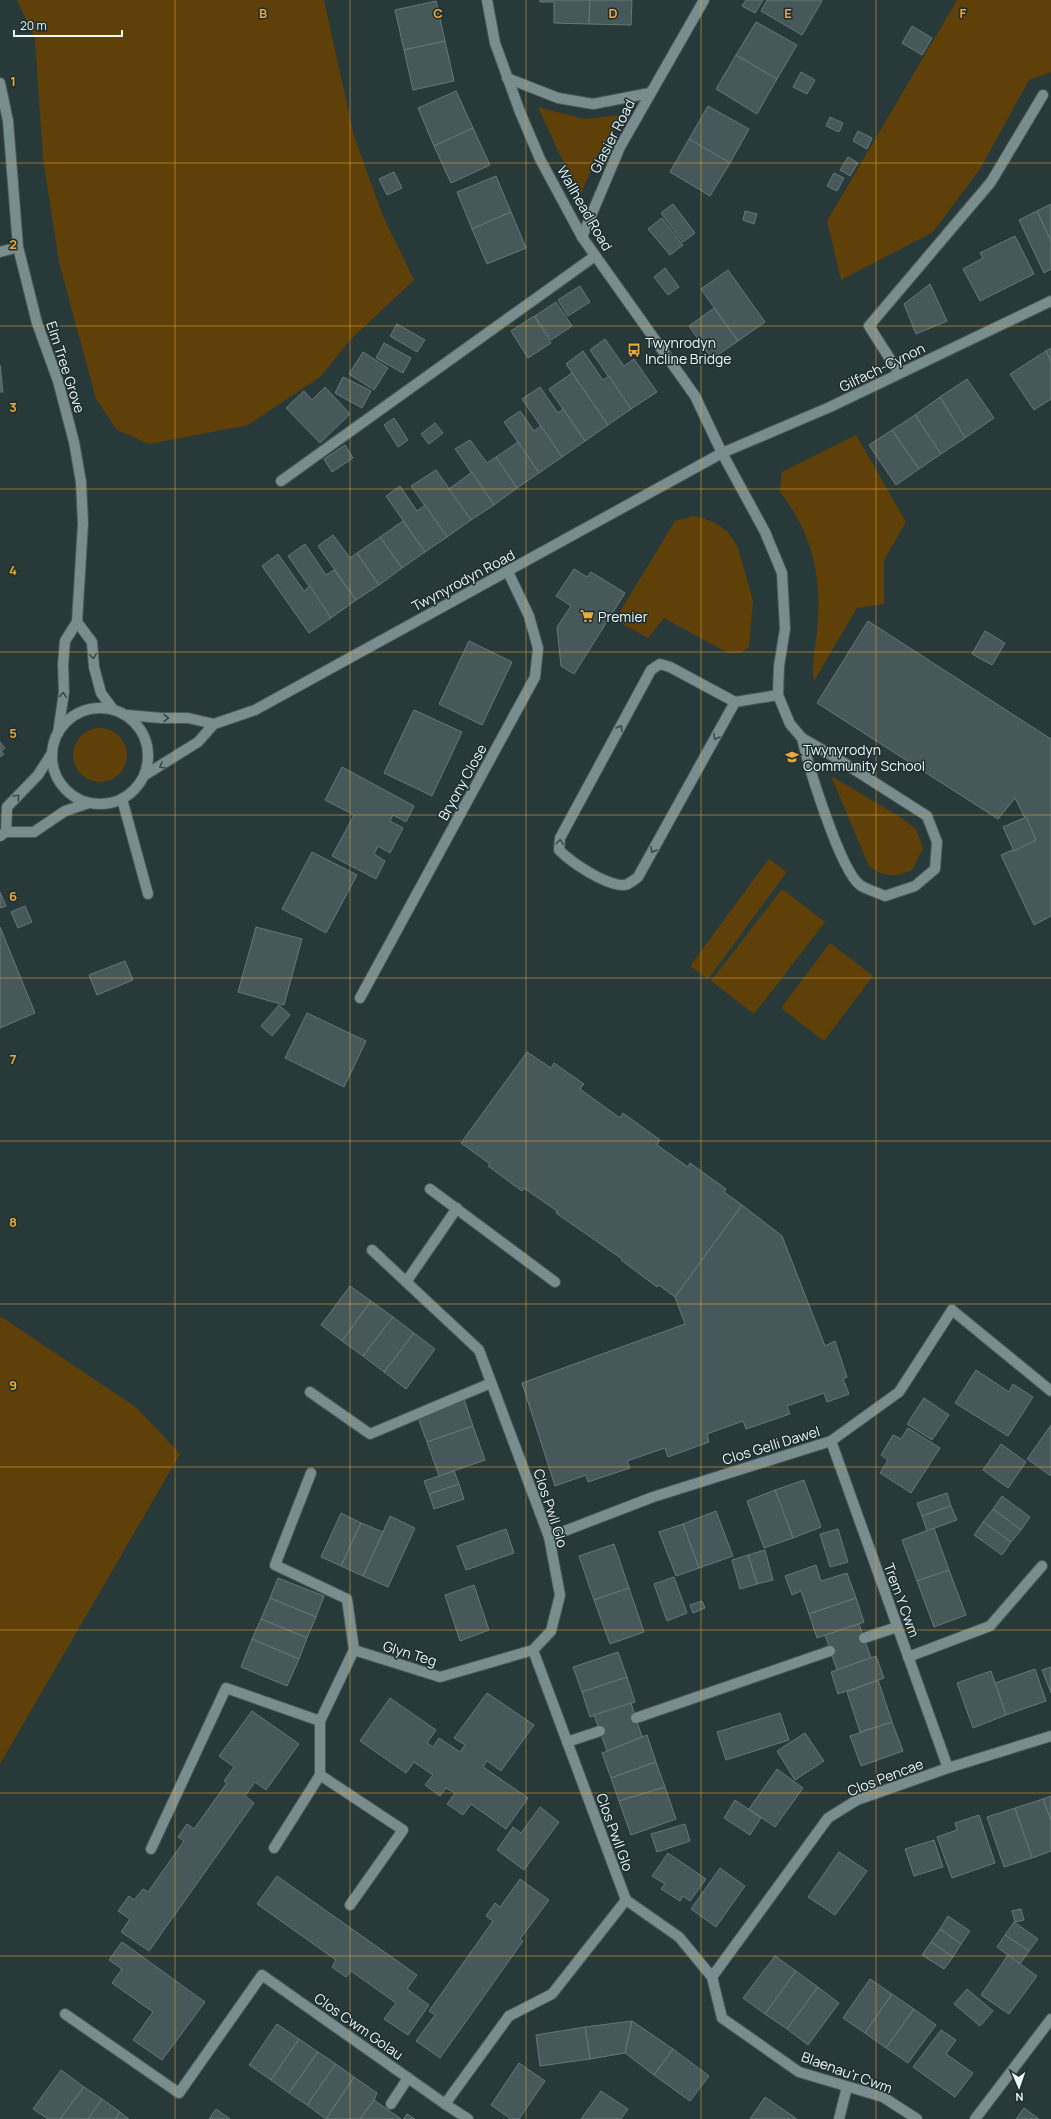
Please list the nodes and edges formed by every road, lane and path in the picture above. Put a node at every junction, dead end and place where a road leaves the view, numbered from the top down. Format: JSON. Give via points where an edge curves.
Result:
{"nodes":[{"id":1,"x":487,"y":0,"type":"edge"},
{"id":2,"x":704,"y":0,"type":"edge"},
{"id":3,"x":507,"y":78,"type":"junction"},
{"id":4,"x":0,"y":82,"type":"edge"},
{"id":5,"x":650,"y":93,"type":"junction"},
{"id":6,"x":1044,"y":95,"type":"dead end"},
{"id":7,"x":582,"y":237,"type":"junction"},
{"id":8,"x":18,"y":247,"type":"junction"},
{"id":9,"x":0,"y":252,"type":"edge"},
{"id":10,"x":595,"y":256,"type":"junction"},
{"id":11,"x":1051,"y":301,"type":"edge"},
{"id":12,"x":899,"y":374,"type":"junction"},
{"id":13,"x":722,"y":453,"type":"junction"},
{"id":14,"x":281,"y":481,"type":"dead end"},
{"id":15,"x":508,"y":572,"type":"junction"},
{"id":16,"x":78,"y":622,"type":"junction"},
{"id":17,"x":778,"y":695,"type":"junction"},
{"id":18,"x":735,"y":702,"type":"junction"},
{"id":19,"x":112,"y":708,"type":"junction"},
{"id":20,"x":127,"y":715,"type":"junction"},
{"id":21,"x":214,"y":724,"type":"junction"},
{"id":22,"x":58,"y":733,"type":"junction"},
{"id":23,"x":802,"y":738,"type":"junction"},
{"id":24,"x":52,"y":753,"type":"junction"},
{"id":25,"x":145,"y":775,"type":"junction"},
{"id":26,"x":122,"y":799,"type":"junction"},
{"id":27,"x":89,"y":803,"type":"junction"},
{"id":28,"x":3,"y":834,"type":"edge"},
{"id":29,"x":148,"y":894,"type":"dead end"},
{"id":30,"x":360,"y":998,"type":"dead end"},
{"id":31,"x":430,"y":1189,"type":"dead end"},
{"id":32,"x":456,"y":1208,"type":"junction"},
{"id":33,"x":372,"y":1250,"type":"dead end"},
{"id":34,"x":406,"y":1282,"type":"junction"},
{"id":35,"x":555,"y":1282,"type":"dead end"},
{"id":36,"x":491,"y":1383,"type":"junction"},
{"id":37,"x":1051,"y":1391,"type":"edge"},
{"id":38,"x":310,"y":1392,"type":"dead end"},
{"id":39,"x":831,"y":1441,"type":"junction"},
{"id":40,"x":311,"y":1473,"type":"dead end"},
{"id":41,"x":549,"y":1537,"type":"junction"},
{"id":42,"x":1042,"y":1566,"type":"dead end"},
{"id":43,"x":897,"y":1627,"type":"junction"},
{"id":44,"x":864,"y":1638,"type":"dead end"},
{"id":45,"x":354,"y":1650,"type":"junction"},
{"id":46,"x":533,"y":1650,"type":"junction"},
{"id":47,"x":830,"y":1650,"type":"dead end"},
{"id":48,"x":908,"y":1657,"type":"junction"},
{"id":49,"x":636,"y":1718,"type":"dead end"},
{"id":50,"x":320,"y":1721,"type":"junction"},
{"id":51,"x":600,"y":1731,"type":"dead end"},
{"id":52,"x":1051,"y":1736,"type":"edge"},
{"id":53,"x":567,"y":1742,"type":"junction"},
{"id":54,"x":948,"y":1768,"type":"junction"},
{"id":55,"x":320,"y":1775,"type":"junction"},
{"id":56,"x":274,"y":1848,"type":"dead end"},
{"id":57,"x":151,"y":1849,"type":"dead end"},
{"id":58,"x":626,"y":1900,"type":"junction"},
{"id":59,"x":350,"y":1905,"type":"dead end"},
{"id":60,"x":712,"y":1977,"type":"junction"},
{"id":61,"x":65,"y":2014,"type":"dead end"},
{"id":62,"x":1051,"y":2018,"type":"edge"},
{"id":63,"x":408,"y":2078,"type":"junction"},
{"id":64,"x":846,"y":2087,"type":"junction"},
{"id":65,"x":391,"y":2104,"type":"dead end"},
{"id":66,"x":445,"y":2104,"type":"junction"},
{"id":67,"x":468,"y":2119,"type":"edge"},
{"id":68,"x":839,"y":2119,"type":"edge"},
{"id":69,"x":917,"y":2119,"type":"edge"},
{"id":70,"x":975,"y":2119,"type":"edge"}],
"edges":[{"from":1,"to":3,"type":"street","name":"Wallhead Road","via":[[495,43]]},
{"from":2,"to":5,"type":"street","name":"Glasier Road"},
{"from":3,"to":5,"type":"street","name":"Glasier Road","via":[[558,98],[593,104]]},
{"from":3,"to":7,"type":"street","name":"Wallhead Road","via":[[540,159]]},
{"from":4,"to":8,"type":"street","name":"Elm Tree Grove","via":[[8,121]]},
{"from":5,"to":7,"type":"street","name":"Glasier Road","via":[[620,147]]},
{"from":6,"to":12,"type":"street","via":[[992,182],[868,326]]},
{"from":7,"to":10,"type":"street","name":"Wallhead Road"},
{"from":8,"to":9,"type":"street"},
{"from":8,"to":16,"type":"street","name":"Elm Tree Grove","via":[[37,323],[58,381],[74,442],[81,482],[83,523]]},
{"from":10,"to":13,"type":"street","name":"Wallhead Road","via":[[695,396]]},
{"from":10,"to":14,"type":"street"},
{"from":11,"to":12,"type":"street","name":"Gilfach-Cynon"},
{"from":12,"to":13,"type":"street","name":"Gilfach-Cynon","via":[[830,407]]},
{"from":13,"to":15,"type":"street","name":"Twynyrodyn Road"},
{"from":13,"to":17,"type":"street","name":"Wallhead Road","via":[[764,532],[782,573],[785,629],[779,666]]},
{"from":15,"to":21,"type":"street","name":"Twynyrodyn Road","via":[[255,710]]},
{"from":15,"to":30,"type":"street","name":"Bryony Close","via":[[529,616],[538,648],[535,677]]},
{"from":16,"to":19,"type":"street","one_way":true,"via":[[92,642],[94,668],[101,693]]},
{"from":22,"to":16,"type":"street","one_way":true,"via":[[64,692],[65,641]]},
{"from":17,"to":18,"type":"street"},
{"from":17,"to":23,"type":"street","via":[[790,724]]},
{"from":18,"to":18,"type":"street","one_way":true,"via":[[638,877],[627,885],[614,884],[569,860],[559,850],[560,838],[652,670],[660,664],[670,667]]},
{"from":19,"to":20,"type":"street"},
{"from":19,"to":22,"type":"street","via":[[95,707],[79,713],[65,722]]},
{"from":20,"to":21,"type":"street","one_way":true,"via":[[188,718]]},
{"from":20,"to":25,"type":"street","via":[[139,727],[147,742]]},
{"from":21,"to":25,"type":"street","name":"Twynyrodyn Road","one_way":true,"via":[[198,742]]},
{"from":22,"to":24,"type":"street"},
{"from":23,"to":23,"type":"street","via":[[927,816],[937,842],[935,869],[915,886],[885,896],[859,884],[845,864],[810,772]]},
{"from":24,"to":27,"type":"street","via":[[54,769],[62,784],[74,796]]},
{"from":28,"to":24,"type":"street","one_way":true,"via":[[7,807],[38,775]]},
{"from":25,"to":26,"type":"street","name":"Twynyrodyn Road"},
{"from":26,"to":27,"type":"street","via":[[106,803]]},
{"from":26,"to":29,"type":"street"},
{"from":27,"to":28,"type":"street","via":[[65,811],[34,832]]},
{"from":31,"to":32,"type":"street"},
{"from":32,"to":34,"type":"street"},
{"from":32,"to":35,"type":"street"},
{"from":33,"to":34,"type":"street","name":"Clos Pwll Glo"},
{"from":34,"to":36,"type":"street","name":"Clos Pwll Glo","via":[[480,1350]]},
{"from":36,"to":38,"type":"street","via":[[370,1434]]},
{"from":36,"to":41,"type":"street","name":"Clos Pwll Glo"},
{"from":37,"to":39,"type":"street","name":"Clos Gelli Dawel","via":[[952,1310],[899,1392]]},
{"from":39,"to":41,"type":"street","name":"Clos Gelli Dawel","via":[[653,1497]]},
{"from":39,"to":43,"type":"street","name":"Trem Y Cwm"},
{"from":40,"to":45,"type":"street","via":[[276,1565],[347,1599]]},
{"from":41,"to":46,"type":"street","name":"Clos Pwll Glo","via":[[560,1595],[551,1631]]},
{"from":42,"to":48,"type":"street","via":[[990,1626]]},
{"from":43,"to":44,"type":"street"},
{"from":43,"to":48,"type":"street","name":"Trem Y Cwm"},
{"from":45,"to":46,"type":"street","name":"Glyn Teg","via":[[440,1677]]},
{"from":45,"to":50,"type":"street"},
{"from":46,"to":53,"type":"street","name":"Clos Pwll Glo"},
{"from":47,"to":49,"type":"street"},
{"from":48,"to":54,"type":"street","name":"Trem Y Cwm"},
{"from":50,"to":55,"type":"street"},
{"from":50,"to":57,"type":"street","via":[[226,1688]]},
{"from":51,"to":53,"type":"street"},
{"from":52,"to":54,"type":"street","name":"Clos Pencae"},
{"from":53,"to":58,"type":"street","name":"Clos Pwll Glo"},
{"from":54,"to":60,"type":"street","name":"Clos Pencae","via":[[857,1800],[828,1818]]},
{"from":55,"to":56,"type":"street"},
{"from":55,"to":59,"type":"street","via":[[403,1830]]},
{"from":58,"to":60,"type":"street","name":"Blaenau'r Cwm","via":[[679,1937]]},
{"from":58,"to":66,"type":"street","via":[[552,1994],[509,2016]]},
{"from":60,"to":64,"type":"street","name":"Blaenau'r Cwm","via":[[722,2018],[799,2072]]},
{"from":61,"to":63,"type":"street","name":"Clos Cwm Golau","via":[[179,2093],[262,1975]]},
{"from":62,"to":70,"type":"street"},
{"from":63,"to":65,"type":"street"},
{"from":63,"to":66,"type":"street","name":"Clos Cwm Golau"},
{"from":64,"to":68,"type":"street"},
{"from":64,"to":69,"type":"street","name":"Blaenau'r Cwm","via":[[883,2097]]},
{"from":66,"to":67,"type":"street","name":"Clos Cwm Golau"}]}
